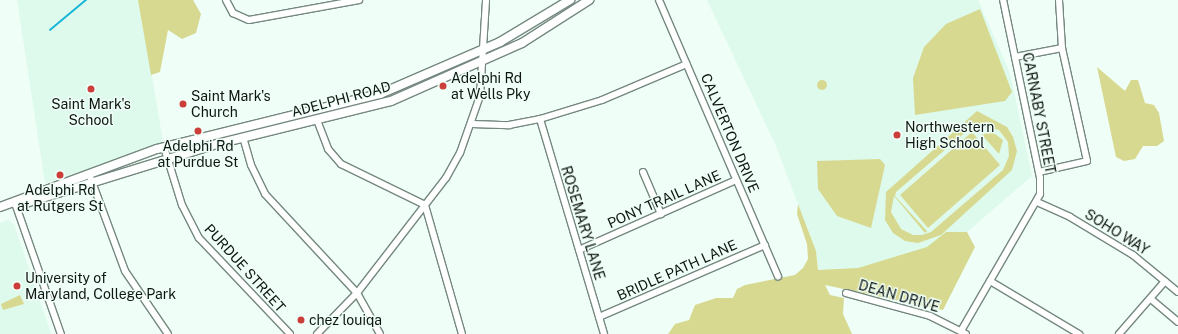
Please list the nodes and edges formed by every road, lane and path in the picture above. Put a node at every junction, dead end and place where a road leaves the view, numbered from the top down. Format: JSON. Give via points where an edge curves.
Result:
{"nodes":[{"id":1,"x":226,"y":0,"type":"edge"},
{"id":2,"x":360,"y":0,"type":"edge"},
{"id":3,"x":486,"y":0,"type":"edge"},
{"id":4,"x":570,"y":0,"type":"edge"},
{"id":5,"x":589,"y":0,"type":"edge"},
{"id":6,"x":659,"y":0,"type":"edge"},
{"id":7,"x":1003,"y":0,"type":"edge"},
{"id":8,"x":1059,"y":0,"type":"edge"},
{"id":9,"x":1062,"y":48,"type":"junction"},
{"id":10,"x":481,"y":50,"type":"junction"},
{"id":11,"x":1015,"y":57,"type":"junction"},
{"id":12,"x":481,"y":63,"type":"junction"},
{"id":13,"x":687,"y":64,"type":"junction"},
{"id":14,"x":540,"y":119,"type":"junction"},
{"id":15,"x":317,"y":120,"type":"junction"},
{"id":16,"x":472,"y":124,"type":"junction"},
{"id":17,"x":243,"y":137,"type":"junction"},
{"id":18,"x":164,"y":147,"type":"junction"},
{"id":19,"x":168,"y":158,"type":"junction"},
{"id":20,"x":89,"y":172,"type":"junction"},
{"id":21,"x":643,"y":172,"type":"dead end"},
{"id":22,"x":1039,"y":172,"type":"junction"},
{"id":23,"x":736,"y":180,"type":"junction"},
{"id":24,"x":92,"y":182,"type":"junction"},
{"id":25,"x":1037,"y":202,"type":"junction"},
{"id":26,"x":15,"y":203,"type":"junction"},
{"id":27,"x":425,"y":205,"type":"junction"},
{"id":28,"x":0,"y":207,"type":"edge"},
{"id":29,"x":661,"y":214,"type":"junction"},
{"id":30,"x":765,"y":245,"type":"junction"},
{"id":31,"x":579,"y":250,"type":"junction"},
{"id":32,"x":778,"y":276,"type":"dead end"},
{"id":33,"x":990,"y":281,"type":"junction"},
{"id":34,"x":1165,"y":281,"type":"junction"},
{"id":35,"x":1178,"y":292,"type":"edge"},
{"id":36,"x":357,"y":293,"type":"junction"},
{"id":37,"x":846,"y":293,"type":"dead end"},
{"id":38,"x":1152,"y":300,"type":"junction"},
{"id":39,"x":599,"y":317,"type":"junction"},
{"id":40,"x":1178,"y":322,"type":"edge"},
{"id":41,"x":964,"y":332,"type":"edge"},
{"id":42,"x":61,"y":334,"type":"edge"},
{"id":43,"x":168,"y":334,"type":"edge"},
{"id":44,"x":290,"y":334,"type":"edge"},
{"id":45,"x":317,"y":334,"type":"edge"},
{"id":46,"x":380,"y":334,"type":"edge"},
{"id":47,"x":462,"y":334,"type":"edge"},
{"id":48,"x":604,"y":334,"type":"edge"},
{"id":49,"x":1079,"y":334,"type":"edge"},
{"id":50,"x":1119,"y":334,"type":"edge"}],
"edges":[{"from":1,"to":2,"type":"street","via":[[233,13],[249,20]]},
{"from":3,"to":10,"type":"street"},
{"from":4,"to":10,"type":"main road","name":"ADELPHI ROAD","via":[[524,30]]},
{"from":5,"to":12,"type":"main road","name":"ADELPHI ROAD","via":[[534,36]]},
{"from":6,"to":13,"type":"street","name":"CALVERTON DRIVE"},
{"from":7,"to":11,"type":"street","name":"CARNABY STREET"},
{"from":8,"to":9,"type":"street"},
{"from":9,"to":11,"type":"street"},
{"from":9,"to":22,"type":"street","via":[[1087,161]]},
{"from":10,"to":12,"type":"street"},
{"from":10,"to":18,"type":"main road","name":"ADELPHI ROAD","via":[[380,94]]},
{"from":11,"to":22,"type":"street","name":"CARNABY STREET"},
{"from":12,"to":15,"type":"main road","name":"ADELPHI ROAD","via":[[391,101]]},
{"from":12,"to":16,"type":"street","via":[[480,96]]},
{"from":13,"to":14,"type":"street","via":[[602,100]]},
{"from":13,"to":23,"type":"street","name":"CALVERTON DRIVE"},
{"from":14,"to":16,"type":"street","via":[[509,125]]},
{"from":14,"to":31,"type":"street","name":"ROSEMARY LANE"},
{"from":15,"to":17,"type":"main road","name":"ADELPHI ROAD"},
{"from":15,"to":27,"type":"street","via":[[328,149],[341,164]]},
{"from":16,"to":27,"type":"street","via":[[453,166]]},
{"from":17,"to":19,"type":"main road","name":"ADELPHI ROAD"},
{"from":17,"to":36,"type":"street","via":[[255,175],[270,201]]},
{"from":18,"to":19,"type":"street","name":"PURDUE STREET"},
{"from":18,"to":20,"type":"main road","name":"ADELPHI ROAD"},
{"from":19,"to":24,"type":"main road","name":"ADELPHI ROAD"},
{"from":19,"to":44,"type":"street","name":"PURDUE STREET","via":[[182,205],[199,238]]},
{"from":20,"to":24,"type":"street"},
{"from":20,"to":26,"type":"main road","name":"ADELPHI ROAD"},
{"from":21,"to":29,"type":"street"},
{"from":22,"to":25,"type":"street","name":"CARNABY STREET","via":[[1041,185]]},
{"from":23,"to":29,"type":"street","name":"PONY TRAIL LANE"},
{"from":23,"to":30,"type":"street","name":"CALVERTON DRIVE"},
{"from":24,"to":26,"type":"main road","name":"ADELPHI ROAD","via":[[26,203]]},
{"from":24,"to":43,"type":"street","via":[[125,270]]},
{"from":25,"to":33,"type":"street","name":"CARNABY STREET"},
{"from":25,"to":34,"type":"street","name":"SOHO WAY","via":[[1070,217],[1133,255]]},
{"from":26,"to":28,"type":"main road","name":"ADELPHI ROAD"},
{"from":26,"to":42,"type":"street"},
{"from":27,"to":36,"type":"street"},
{"from":27,"to":47,"type":"street"},
{"from":29,"to":31,"type":"street","name":"PONY TRAIL LANE"},
{"from":30,"to":32,"type":"street","name":"CALVERTON DRIVE"},
{"from":30,"to":39,"type":"street","name":"BRIDLE PATH LANE"},
{"from":31,"to":39,"type":"street","name":"ROSEMARY LANE"},
{"from":33,"to":41,"type":"street","name":"CARNABY STREET"},
{"from":33,"to":49,"type":"street"},
{"from":34,"to":35,"type":"street","name":"SOHO WAY"},
{"from":34,"to":38,"type":"street"},
{"from":36,"to":45,"type":"street"},
{"from":36,"to":46,"type":"street"},
{"from":37,"to":41,"type":"street","name":"DEAN DRIVE","via":[[914,311]]},
{"from":38,"to":40,"type":"street"},
{"from":38,"to":50,"type":"street"},
{"from":39,"to":48,"type":"street","name":"ROSEMARY LANE"}]}
